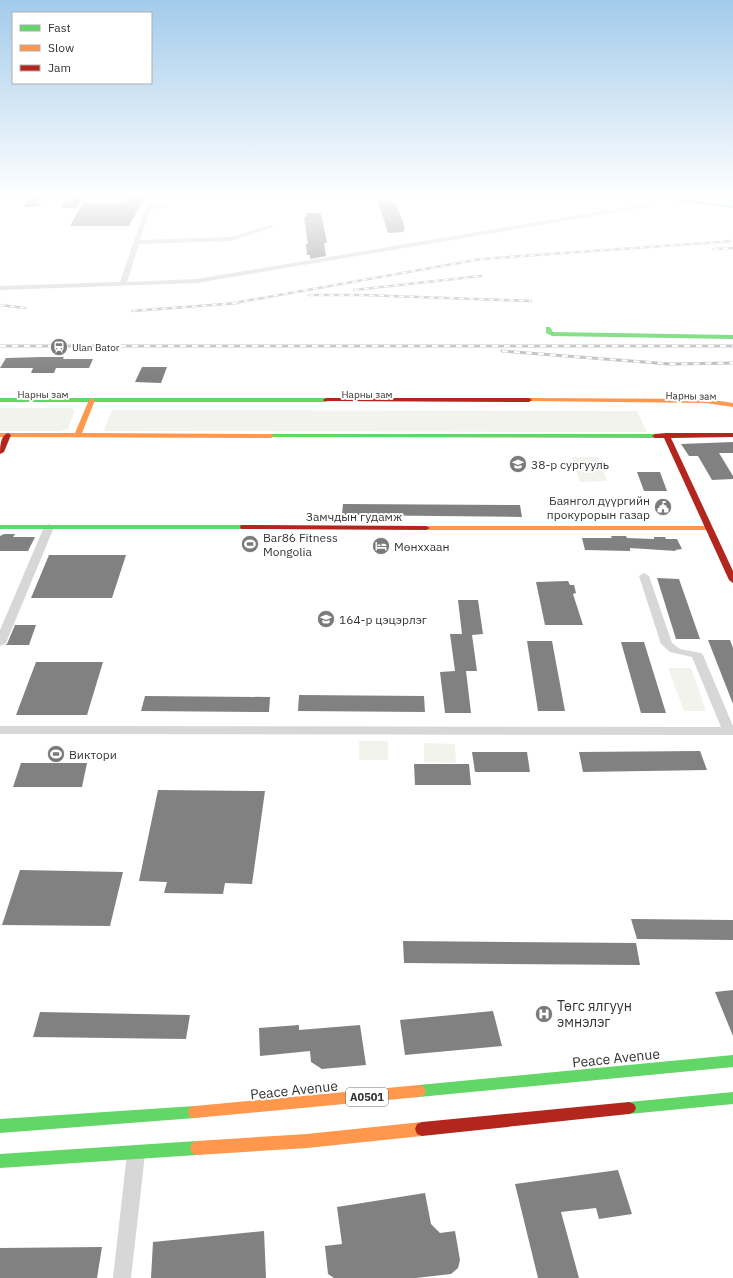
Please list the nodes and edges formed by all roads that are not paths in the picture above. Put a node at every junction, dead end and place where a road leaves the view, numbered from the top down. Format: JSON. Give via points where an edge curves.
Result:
{"nodes":[{"id":1,"x":133,"y":257,"type":"edge"},
{"id":2,"x":346,"y":257,"type":"edge"},
{"id":3,"x":123,"y":284,"type":"junction"},
{"id":4,"x":0,"y":288,"type":"edge"},
{"id":5,"x":548,"y":328,"type":"dead end"},
{"id":6,"x":733,"y":337,"type":"edge"},
{"id":7,"x":0,"y":400,"type":"edge"},
{"id":8,"x":91,"y":402,"type":"junction"},
{"id":9,"x":0,"y":405,"type":"edge"},
{"id":10,"x":733,"y":405,"type":"edge"},
{"id":11,"x":733,"y":409,"type":"edge"},
{"id":12,"x":4,"y":435,"type":"edge"},
{"id":13,"x":78,"y":435,"type":"junction"},
{"id":14,"x":666,"y":435,"type":"junction"},
{"id":15,"x":733,"y":435,"type":"edge"},
{"id":16,"x":0,"y":452,"type":"edge"},
{"id":17,"x":0,"y":527,"type":"edge"},
{"id":18,"x":49,"y":527,"type":"junction"},
{"id":19,"x":708,"y":528,"type":"junction"},
{"id":20,"x":644,"y":576,"type":"dead end"},
{"id":21,"x":733,"y":580,"type":"edge"},
{"id":22,"x":0,"y":643,"type":"edge"},
{"id":23,"x":0,"y":730,"type":"edge"},
{"id":24,"x":731,"y":731,"type":"edge"},
{"id":25,"x":733,"y":1061,"type":"edge"},
{"id":26,"x":733,"y":1098,"type":"edge"},
{"id":27,"x":0,"y":1126,"type":"edge"},
{"id":28,"x":136,"y":1153,"type":"junction"},
{"id":29,"x":0,"y":1161,"type":"edge"},
{"id":30,"x":122,"y":1278,"type":"edge"}],
"edges":[{"from":1,"to":3,"type":"street"},
{"from":2,"to":3,"type":"street","via":[[193,282]]},
{"from":3,"to":4,"type":"street"},
{"from":5,"to":6,"type":"main road","via":[[552,334]]},
{"from":7,"to":8,"type":"main road"},
{"from":8,"to":9,"type":"main road","name":"Нарны зам"},
{"from":8,"to":10,"type":"main road","name":"Нарны зам","via":[[706,401]]},
{"from":8,"to":11,"type":"main road","name":"Нарны зам","via":[[710,406]]},
{"from":8,"to":13,"type":"main road"},
{"from":12,"to":13,"type":"main road"},
{"from":12,"to":16,"type":"main road"},
{"from":13,"to":14,"type":"main road"},
{"from":14,"to":15,"type":"main road"},
{"from":14,"to":19,"type":"main road"},
{"from":17,"to":18,"type":"main road","name":"Замчдын гудамж"},
{"from":18,"to":19,"type":"main road","name":"Замчдын гудамж"},
{"from":18,"to":22,"type":"street"},
{"from":19,"to":21,"type":"main road"},
{"from":20,"to":24,"type":"street","via":[[667,644],[675,652],[697,655]]},
{"from":23,"to":24,"type":"street"},
{"from":25,"to":27,"type":"main road","name":"Peace Avenue","number":"A0501","via":[[215,1111]]},
{"from":26,"to":28,"type":"main road","via":[[315,1140]]},
{"from":28,"to":29,"type":"main road"},
{"from":28,"to":30,"type":"street"}]}
